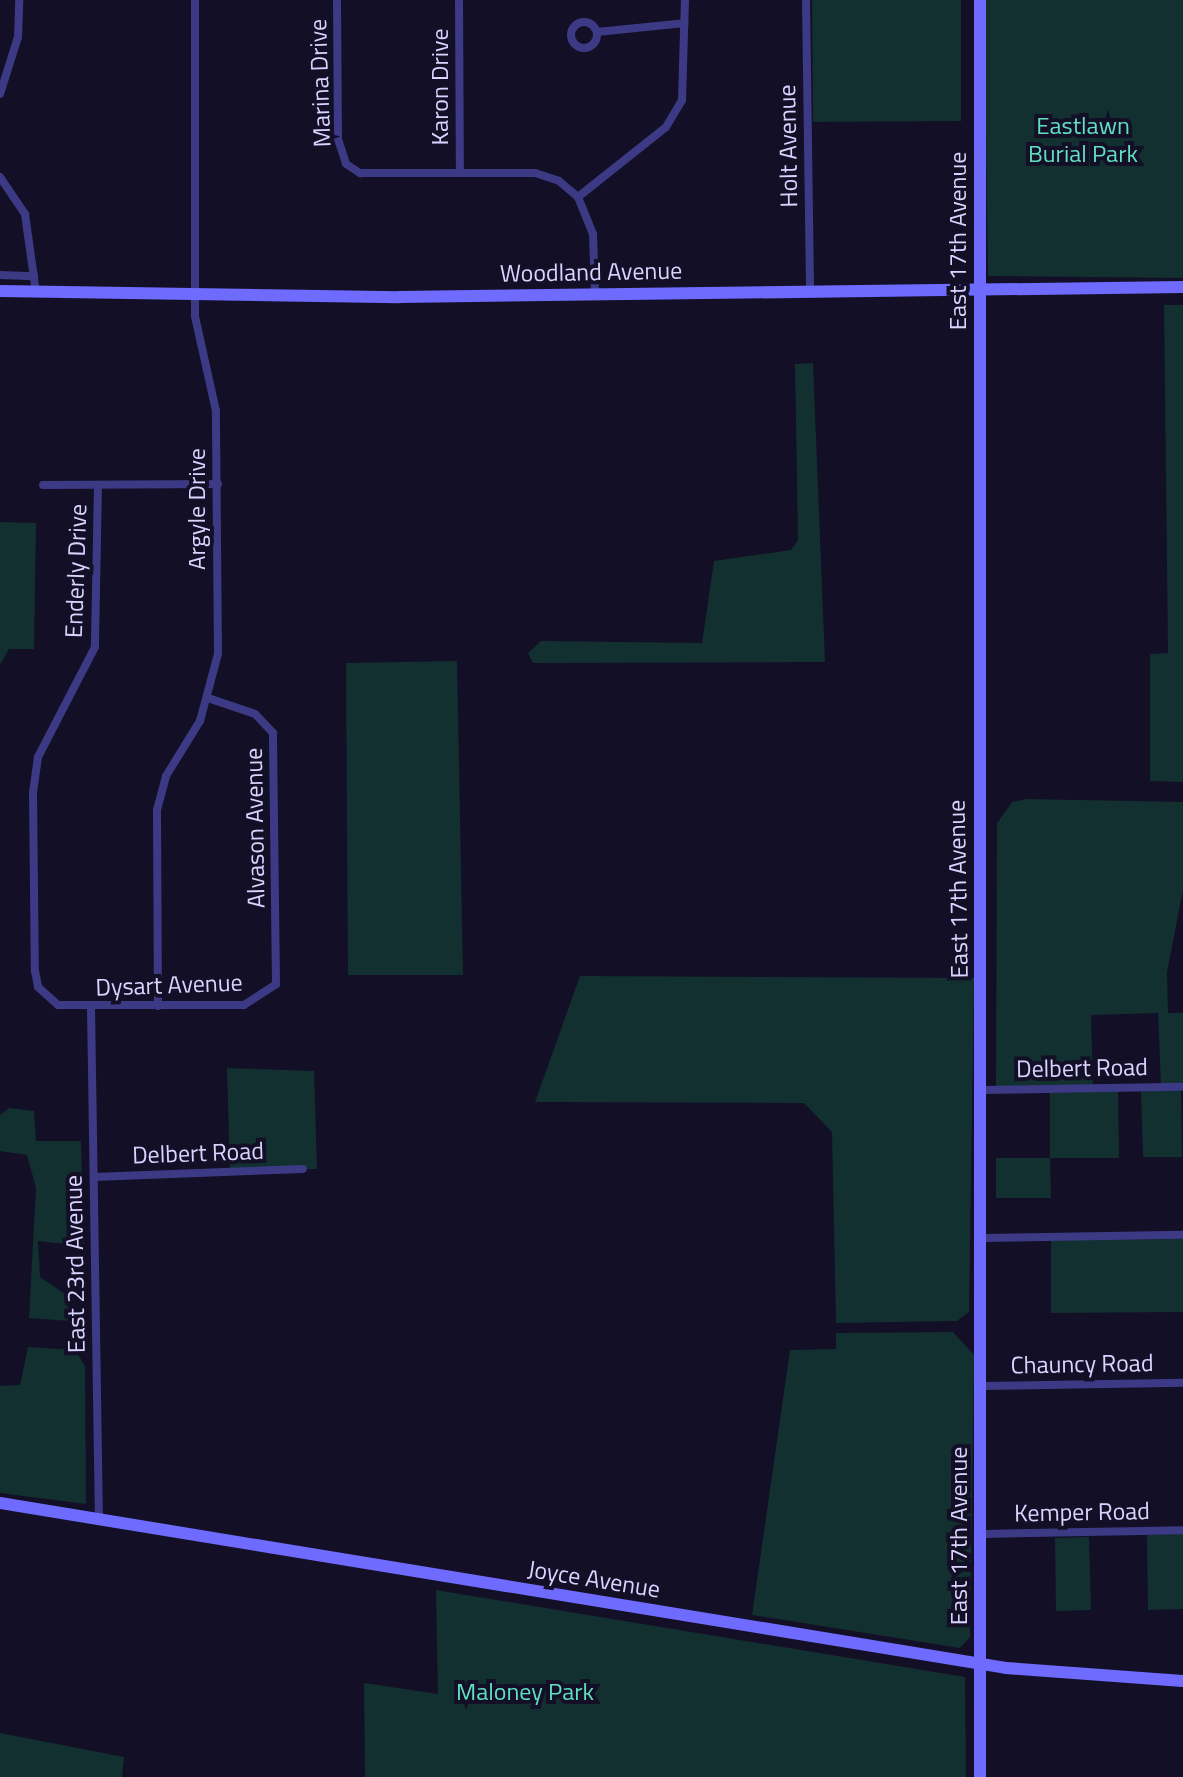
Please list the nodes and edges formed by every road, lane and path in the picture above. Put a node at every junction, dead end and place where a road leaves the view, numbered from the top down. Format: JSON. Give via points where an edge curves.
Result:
{"nodes":[{"id":1,"x":19,"y":0,"type":"edge"},
{"id":2,"x":195,"y":0,"type":"edge"},
{"id":3,"x":337,"y":0,"type":"edge"},
{"id":4,"x":459,"y":0,"type":"edge"},
{"id":5,"x":685,"y":0,"type":"edge"},
{"id":6,"x":806,"y":0,"type":"edge"},
{"id":7,"x":980,"y":0,"type":"edge"},
{"id":8,"x":685,"y":23,"type":"junction"},
{"id":9,"x":597,"y":32,"type":"dead end"},
{"id":10,"x":0,"y":94,"type":"edge"},
{"id":11,"x":460,"y":173,"type":"junction"},
{"id":12,"x":0,"y":177,"type":"edge"},
{"id":13,"x":578,"y":197,"type":"junction"},
{"id":14,"x":0,"y":275,"type":"edge"},
{"id":15,"x":34,"y":276,"type":"junction"},
{"id":16,"x":1183,"y":287,"type":"edge"},
{"id":17,"x":979,"y":289,"type":"junction"},
{"id":18,"x":0,"y":291,"type":"edge"},
{"id":19,"x":36,"y":292,"type":"junction"},
{"id":20,"x":810,"y":292,"type":"junction"},
{"id":21,"x":595,"y":294,"type":"junction"},
{"id":22,"x":195,"y":296,"type":"junction"},
{"id":23,"x":218,"y":484,"type":"junction"},
{"id":24,"x":43,"y":485,"type":"dead end"},
{"id":25,"x":98,"y":485,"type":"junction"},
{"id":26,"x":208,"y":698,"type":"junction"},
{"id":27,"x":267,"y":996,"type":"joint"},
{"id":28,"x":158,"y":1006,"type":"junction"},
{"id":29,"x":70,"y":1007,"type":"joint"},
{"id":30,"x":91,"y":1007,"type":"junction"},
{"id":31,"x":1183,"y":1087,"type":"edge"},
{"id":32,"x":981,"y":1090,"type":"junction"},
{"id":33,"x":303,"y":1169,"type":"dead end"},
{"id":34,"x":94,"y":1177,"type":"junction"},
{"id":35,"x":1183,"y":1235,"type":"edge"},
{"id":36,"x":982,"y":1238,"type":"junction"},
{"id":37,"x":1183,"y":1383,"type":"edge"},
{"id":38,"x":982,"y":1386,"type":"junction"},
{"id":39,"x":0,"y":1503,"type":"edge"},
{"id":40,"x":99,"y":1520,"type":"junction"},
{"id":41,"x":1183,"y":1530,"type":"edge"},
{"id":42,"x":982,"y":1534,"type":"junction"},
{"id":43,"x":981,"y":1664,"type":"junction"},
{"id":44,"x":1183,"y":1681,"type":"edge"},
{"id":45,"x":980,"y":1777,"type":"edge"}],
"edges":[{"from":1,"to":10,"type":"street","via":[[18,37]]},
{"from":2,"to":22,"type":"street","name":"Argyle Drive"},
{"from":3,"to":11,"type":"street","name":"Marina Drive","via":[[338,139],[346,164],[360,173]]},
{"from":4,"to":11,"type":"street","name":"Karon Drive"},
{"from":5,"to":8,"type":"street"},
{"from":6,"to":20,"type":"street","name":"Holt Avenue"},
{"from":7,"to":17,"type":"street","name":"East 17th Avenue"},
{"from":8,"to":9,"type":"street"},
{"from":8,"to":13,"type":"street","via":[[682,100],[666,127]]},
{"from":11,"to":13,"type":"street","via":[[535,173]]},
{"from":12,"to":15,"type":"street","via":[[25,214]]},
{"from":13,"to":21,"type":"street","via":[[593,234]]},
{"from":14,"to":15,"type":"street"},
{"from":15,"to":19,"type":"street"},
{"from":16,"to":17,"type":"street","name":"Woodland Avenue"},
{"from":17,"to":20,"type":"street","name":"Woodland Avenue"},
{"from":17,"to":32,"type":"street","name":"East 17th Avenue"},
{"from":18,"to":19,"type":"street","name":"Woodland Avenue"},
{"from":19,"to":22,"type":"street","name":"Woodland Avenue"},
{"from":20,"to":21,"type":"street","name":"Woodland Avenue"},
{"from":21,"to":22,"type":"street","name":"Woodland Avenue"},
{"from":22,"to":23,"type":"street","name":"Argyle Drive","via":[[201,362],[216,411]]},
{"from":23,"to":25,"type":"street"},
{"from":23,"to":26,"type":"street","name":"Argyle Drive","via":[[218,654]]},
{"from":24,"to":25,"type":"street"},
{"from":25,"to":29,"type":"street","name":"Enderly Drive","via":[[95,647],[38,757],[33,793],[38,987]]},
{"from":26,"to":27,"type":"street","name":"Alvason Avenue","via":[[255,714],[273,733],[278,969]]},
{"from":26,"to":28,"type":"street","name":"Argyle Drive","via":[[166,776],[157,810]]},
{"from":27,"to":28,"type":"street","name":"Dysart Avenue","via":[[244,1005]]},
{"from":28,"to":30,"type":"street","name":"Dysart Avenue"},
{"from":29,"to":30,"type":"street","name":"Dysart Avenue"},
{"from":30,"to":34,"type":"street","name":"East 23rd Avenue"},
{"from":31,"to":32,"type":"street","name":"Delbert Road"},
{"from":32,"to":36,"type":"street","name":"East 17th Avenue"},
{"from":33,"to":34,"type":"street","name":"Delbert Road"},
{"from":34,"to":40,"type":"street","name":"East 23rd Avenue"},
{"from":35,"to":36,"type":"street"},
{"from":36,"to":38,"type":"street","name":"East 17th Avenue"},
{"from":37,"to":38,"type":"street","name":"Chauncy Road"},
{"from":38,"to":42,"type":"street","name":"East 17th Avenue"},
{"from":39,"to":40,"type":"street","name":"Joyce Avenue"},
{"from":40,"to":43,"type":"street","name":"Joyce Avenue"},
{"from":41,"to":42,"type":"street","name":"Kemper Road"},
{"from":42,"to":43,"type":"street","name":"East 17th Avenue"},
{"from":43,"to":44,"type":"street","name":"Joyce Avenue"},
{"from":43,"to":45,"type":"street","name":"East 17th Avenue"}]}
